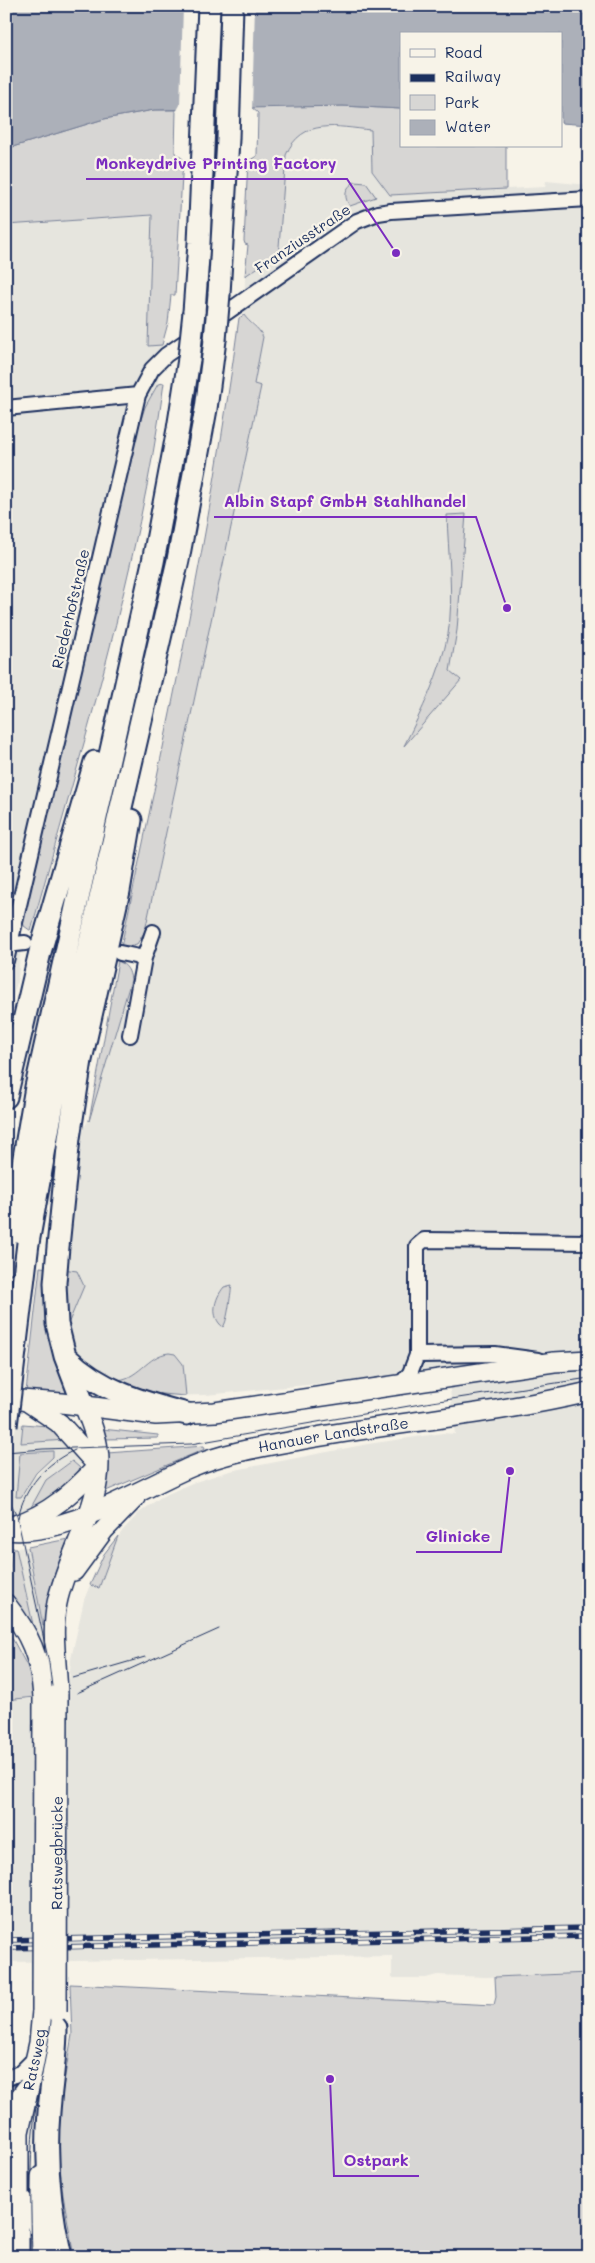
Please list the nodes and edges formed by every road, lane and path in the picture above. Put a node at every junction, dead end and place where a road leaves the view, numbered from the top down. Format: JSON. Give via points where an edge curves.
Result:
{"nodes":[{"id":1,"x":209,"y":6,"type":"edge"},
{"id":2,"x":232,"y":6,"type":"edge"},
{"id":3,"x":589,"y":199,"type":"edge"},
{"id":4,"x":138,"y":395,"type":"junction"},
{"id":5,"x":6,"y":408,"type":"edge"},
{"id":6,"x":136,"y":633,"type":"junction"},
{"id":7,"x":138,"y":739,"type":"junction"},
{"id":8,"x":153,"y":932,"type":"dead end"},
{"id":9,"x":25,"y":943,"type":"dead end"},
{"id":10,"x":8,"y":945,"type":"edge"},
{"id":11,"x":120,"y":953,"type":"dead end"},
{"id":12,"x":144,"y":958,"type":"junction"},
{"id":13,"x":6,"y":961,"type":"edge"},
{"id":14,"x":130,"y":1035,"type":"dead end"},
{"id":15,"x":6,"y":1097,"type":"edge"},
{"id":16,"x":18,"y":1242,"type":"junction"},
{"id":17,"x":589,"y":1242,"type":"edge"},
{"id":18,"x":6,"y":1263,"type":"edge"},
{"id":19,"x":417,"y":1355,"type":"junction"},
{"id":20,"x":65,"y":1356,"type":"junction"},
{"id":21,"x":589,"y":1360,"type":"edge"},
{"id":22,"x":554,"y":1362,"type":"junction"},
{"id":23,"x":400,"y":1385,"type":"junction"},
{"id":24,"x":589,"y":1392,"type":"edge"},
{"id":25,"x":12,"y":1402,"type":"edge"},
{"id":26,"x":84,"y":1406,"type":"junction"},
{"id":27,"x":187,"y":1414,"type":"junction"},
{"id":28,"x":6,"y":1426,"type":"edge"},
{"id":29,"x":98,"y":1466,"type":"junction"},
{"id":30,"x":149,"y":1486,"type":"junction"},
{"id":31,"x":89,"y":1513,"type":"junction"},
{"id":32,"x":6,"y":1529,"type":"edge"},
{"id":33,"x":58,"y":1596,"type":"junction"},
{"id":34,"x":10,"y":1609,"type":"edge"},
{"id":35,"x":50,"y":1695,"type":"junction"},
{"id":36,"x":52,"y":2017,"type":"junction"},
{"id":37,"x":36,"y":2056,"type":"junction"},
{"id":38,"x":6,"y":2078,"type":"edge"},
{"id":39,"x":28,"y":2088,"type":"junction"},
{"id":40,"x":6,"y":2118,"type":"edge"},
{"id":41,"x":12,"y":2193,"type":"edge"},
{"id":42,"x":40,"y":2229,"type":"junction"},
{"id":43,"x":19,"y":2257,"type":"edge"},
{"id":44,"x":40,"y":2257,"type":"edge"},
{"id":45,"x":61,"y":2257,"type":"edge"}],
"edges":[{"from":1,"to":6,"type":"highway","bridge":true,"via":[[189,359],[167,494]]},
{"from":2,"to":7,"type":"highway","bridge":true,"via":[[228,139],[215,340],[193,486]]},
{"from":3,"to":4,"type":"street","name":"Franziusstraße","via":[[391,211],[368,216],[349,226],[166,355],[152,369]]},
{"from":4,"to":5,"type":"street"},
{"from":4,"to":10,"type":"street","name":"Riederhofstraße"},
{"from":6,"to":15,"type":"highway","via":[[110,709],[40,952]]},
{"from":6,"to":16,"type":"highway","via":[[36,1087]]},
{"from":7,"to":16,"type":"highway"},
{"from":7,"to":20,"type":"highway","via":[[130,828],[81,1060],[69,1138],[55,1283],[56,1324]]},
{"from":8,"to":12,"type":"street"},
{"from":9,"to":10,"type":"street"},
{"from":10,"to":13,"type":"street","name":"Riederhofstraße"},
{"from":11,"to":12,"type":"street"},
{"from":12,"to":14,"type":"street"},
{"from":16,"to":18,"type":"highway"},
{"from":16,"to":28,"type":"highway","bridge":true},
{"from":17,"to":19,"type":"street","via":[[419,1242]]},
{"from":19,"to":22,"type":"street","via":[[495,1354]]},
{"from":19,"to":23,"type":"street","via":[[410,1373]]},
{"from":20,"to":26,"type":"highway"},
{"from":20,"to":27,"type":"highway","via":[[105,1385],[155,1406]]},
{"from":21,"to":22,"type":"main road"},
{"from":22,"to":23,"type":"main road"},
{"from":23,"to":27,"type":"main road"},
{"from":24,"to":30,"type":"main road","name":"Hanauer Landstraße","via":[[520,1407],[255,1448],[193,1466]]},
{"from":25,"to":26,"type":"main road"},
{"from":25,"to":29,"type":"main road","via":[[38,1408],[55,1420]]},
{"from":26,"to":27,"type":"main road","via":[[136,1414]]},
{"from":26,"to":29,"type":"main road","via":[[97,1444]]},
{"from":29,"to":31,"type":"main road"},
{"from":29,"to":32,"type":"main road","via":[[54,1508]]},
{"from":30,"to":31,"type":"main road","name":"Hanauer Landstraße"},
{"from":30,"to":33,"type":"main road","via":[[104,1530]]},
{"from":31,"to":32,"type":"main road","name":"Hanauer Landstraße","via":[[50,1527],[23,1531]]},
{"from":31,"to":33,"type":"main road"},
{"from":33,"to":35,"type":"main road"},
{"from":34,"to":35,"type":"main road","via":[[32,1644]]},
{"from":35,"to":36,"type":"main road","name":"Ratswegbrücke","bridge":true},
{"from":36,"to":37,"type":"main road","name":"Ratsweg","via":[[41,2032]]},
{"from":36,"to":42,"type":"main road","name":"Ratsweg","via":[[42,2114]]},
{"from":36,"to":45,"type":"highway","via":[[56,2057],[48,2126],[49,2168],[52,2209]]},
{"from":37,"to":38,"type":"street","via":[[21,2072]]},
{"from":37,"to":39,"type":"main road","name":"Ratsweg"},
{"from":39,"to":40,"type":"highway"},
{"from":39,"to":41,"type":"main road","name":"Ratsweg"},
{"from":41,"to":42,"type":"highway","via":[[34,2215]]},
{"from":41,"to":43,"type":"main road","name":"Ratsweg"},
{"from":42,"to":44,"type":"main road","name":"Ratsweg"}]}
